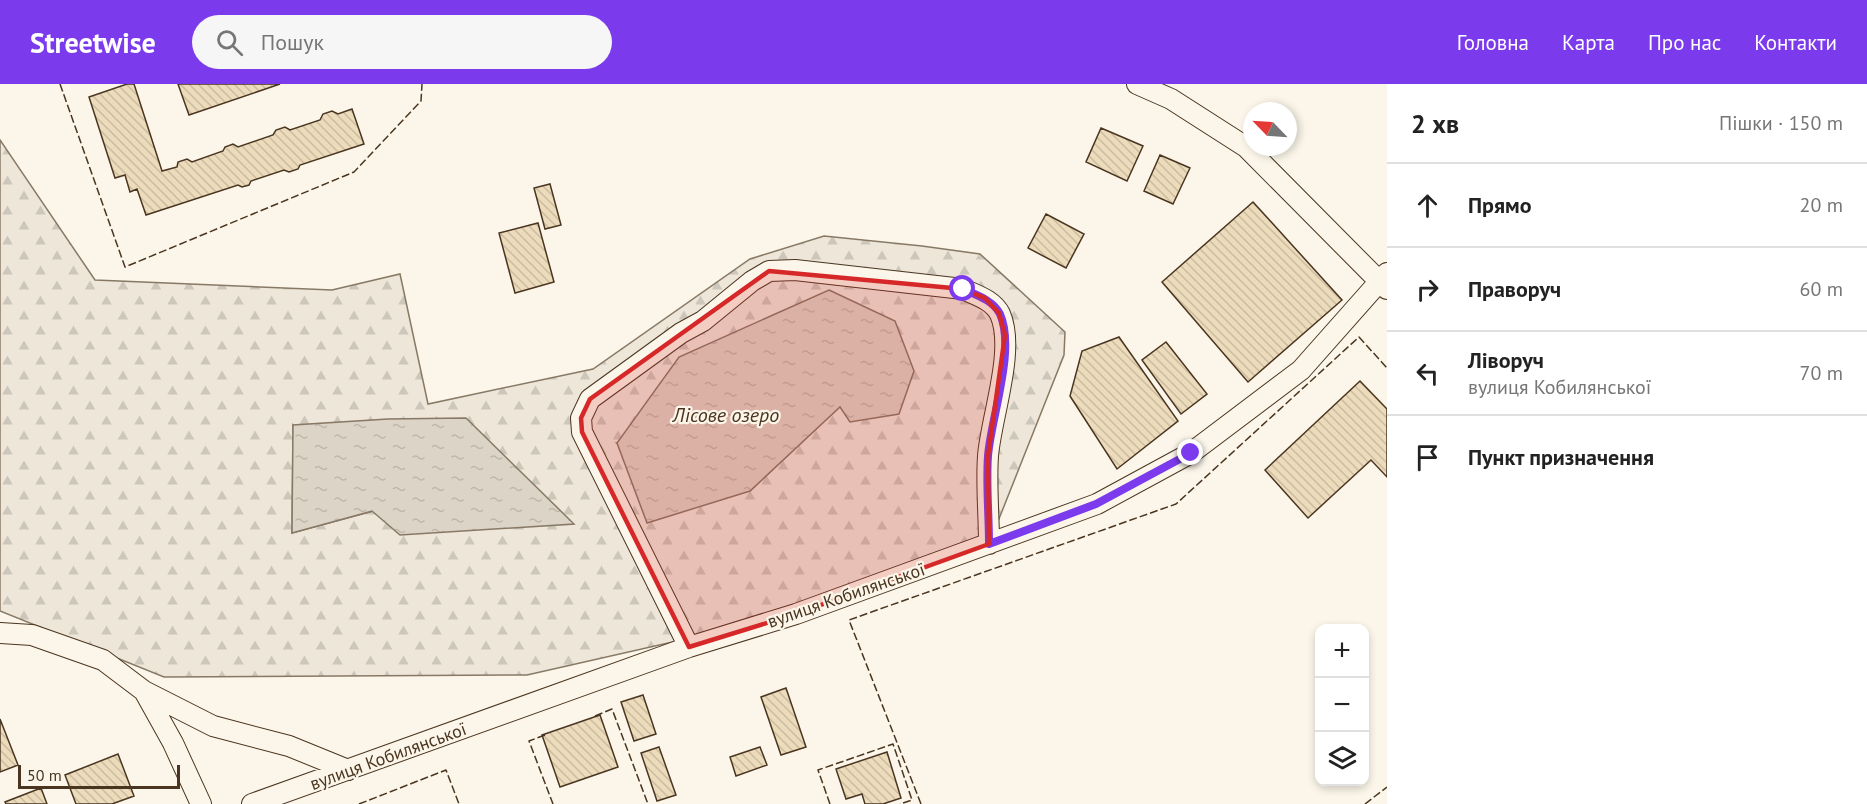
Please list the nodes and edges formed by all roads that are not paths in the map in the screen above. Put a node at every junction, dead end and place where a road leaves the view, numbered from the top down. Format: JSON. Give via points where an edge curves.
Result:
{"nodes":[{"id":1,"x":1137,"y":84,"type":"edge"},
{"id":2,"x":1384,"y":281,"type":"edge"},
{"id":3,"x":989,"y":544,"type":"junction"},
{"id":4,"x":0,"y":633,"type":"edge"},
{"id":5,"x":690,"y":647,"type":"junction"},
{"id":6,"x":144,"y":691,"type":"junction"},
{"id":7,"x":348,"y":770,"type":"junction"},
{"id":8,"x":201,"y":804,"type":"edge"},
{"id":9,"x":252,"y":804,"type":"edge"}],
"edges":[{"from":1,"to":2,"type":"street","via":[[1171,99],[1246,147]]},
{"from":2,"to":3,"type":"street","name":"вулиця Кобилянської","via":[[1301,370],[1191,453],[1096,504]]},
{"from":3,"to":5,"type":"street","name":"вулиця Кобилянської","via":[[796,614]]},
{"from":3,"to":5,"type":"street","via":[[988,456],[999,400],[1005,335],[999,313],[986,298],[963,289],[795,270],[769,271],[590,399],[581,418],[582,432]]},
{"from":4,"to":6,"type":"street","via":[[32,635],[103,660]]},
{"from":5,"to":7,"type":"street","name":"вулиця Кобилянської"},
{"from":6,"to":7,"type":"street","via":[[213,726],[289,746]]},
{"from":6,"to":8,"type":"street"},
{"from":7,"to":9,"type":"street","name":"вулиця Кобилянської"}]}
